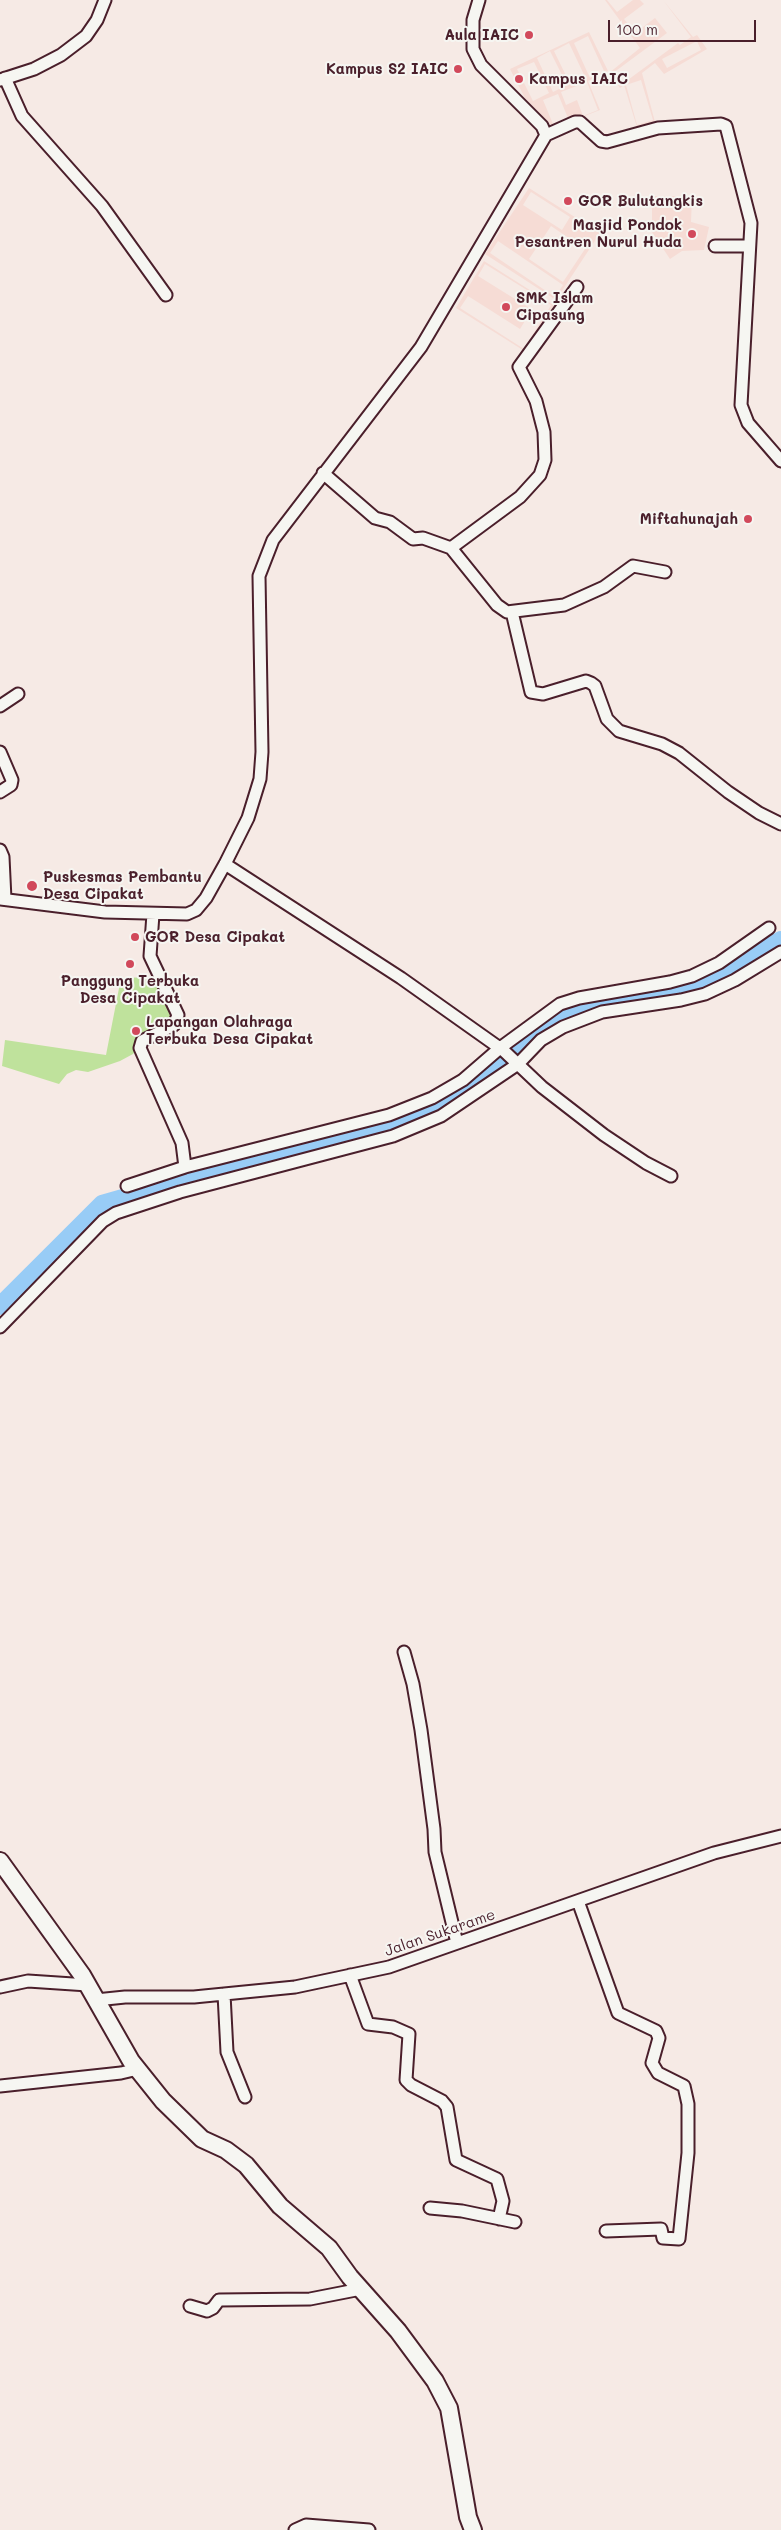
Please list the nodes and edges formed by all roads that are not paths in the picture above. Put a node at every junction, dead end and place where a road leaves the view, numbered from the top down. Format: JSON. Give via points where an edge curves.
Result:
{"nodes":[{"id":1,"x":105,"y":0,"type":"edge"},
{"id":2,"x":479,"y":0,"type":"edge"},
{"id":3,"x":2,"y":79,"type":"edge"},
{"id":4,"x":544,"y":130,"type":"junction"},
{"id":5,"x":715,"y":246,"type":"dead end"},
{"id":6,"x":749,"y":246,"type":"junction"},
{"id":7,"x":577,"y":286,"type":"dead end"},
{"id":8,"x":166,"y":295,"type":"dead end"},
{"id":9,"x":781,"y":461,"type":"edge"},
{"id":10,"x":323,"y":473,"type":"junction"},
{"id":11,"x":451,"y":548,"type":"junction"},
{"id":12,"x":665,"y":572,"type":"dead end"},
{"id":13,"x":512,"y":612,"type":"junction"},
{"id":14,"x":18,"y":694,"type":"dead end"},
{"id":15,"x":0,"y":706,"type":"edge"},
{"id":16,"x":0,"y":752,"type":"edge"},
{"id":17,"x":0,"y":792,"type":"edge"},
{"id":18,"x":781,"y":824,"type":"edge"},
{"id":19,"x":0,"y":850,"type":"edge"},
{"id":20,"x":225,"y":864,"type":"junction"},
{"id":21,"x":2,"y":899,"type":"edge"},
{"id":22,"x":153,"y":914,"type":"junction"},
{"id":23,"x":769,"y":928,"type":"dead end"},
{"id":24,"x":781,"y":952,"type":"edge"},
{"id":25,"x":502,"y":1049,"type":"junction"},
{"id":26,"x":516,"y":1062,"type":"junction"},
{"id":27,"x":185,"y":1167,"type":"junction"},
{"id":28,"x":173,"y":1173,"type":"junction"},
{"id":29,"x":670,"y":1176,"type":"dead end"},
{"id":30,"x":126,"y":1186,"type":"dead end"},
{"id":31,"x":179,"y":1190,"type":"junction"},
{"id":32,"x":0,"y":1327,"type":"edge"},
{"id":33,"x":404,"y":1652,"type":"dead end"},
{"id":34,"x":781,"y":1836,"type":"edge"},
{"id":35,"x":0,"y":1861,"type":"edge"},
{"id":36,"x":578,"y":1901,"type":"junction"},
{"id":37,"x":457,"y":1943,"type":"junction"},
{"id":38,"x":350,"y":1975,"type":"junction"},
{"id":39,"x":88,"y":1985,"type":"junction"},
{"id":40,"x":0,"y":1986,"type":"edge"},
{"id":41,"x":224,"y":1994,"type":"junction"},
{"id":42,"x":96,"y":2000,"type":"junction"},
{"id":43,"x":138,"y":2069,"type":"junction"},
{"id":44,"x":0,"y":2086,"type":"edge"},
{"id":45,"x":245,"y":2097,"type":"dead end"},
{"id":46,"x":430,"y":2208,"type":"dead end"},
{"id":47,"x":499,"y":2219,"type":"junction"},
{"id":48,"x":515,"y":2222,"type":"dead end"},
{"id":49,"x":606,"y":2231,"type":"dead end"},
{"id":50,"x":361,"y":2289,"type":"junction"},
{"id":51,"x":190,"y":2306,"type":"dead end"},
{"id":52,"x":295,"y":2530,"type":"edge"},
{"id":53,"x":369,"y":2530,"type":"edge"},
{"id":54,"x":473,"y":2530,"type":"edge"}],
"edges":[{"from":1,"to":3,"type":"street","via":[[86,36],[67,51],[34,69]]},
{"from":2,"to":4,"type":"street","via":[[473,20],[473,49],[481,64]]},
{"from":3,"to":8,"type":"street","via":[[22,116],[102,206]]},
{"from":4,"to":6,"type":"street","via":[[580,122],[601,142],[607,142],[658,128],[726,126],[750,215]]},
{"from":4,"to":10,"type":"street","via":[[421,347]]},
{"from":5,"to":6,"type":"street"},
{"from":6,"to":9,"type":"street","via":[[741,405],[748,423]]},
{"from":7,"to":11,"type":"street","via":[[519,367],[536,401],[544,432],[545,460],[540,475],[520,497]]},
{"from":10,"to":11,"type":"street","via":[[375,518],[390,522],[413,539],[423,538]]},
{"from":10,"to":20,"type":"street","via":[[273,540],[259,576],[260,780],[248,818]]},
{"from":11,"to":13,"type":"street","via":[[497,605]]},
{"from":12,"to":13,"type":"street","via":[[633,566],[604,587],[564,605]]},
{"from":13,"to":18,"type":"street","via":[[531,692],[543,694],[591,682],[608,719],[620,731],[679,753],[728,792]]},
{"from":14,"to":15,"type":"street"},
{"from":16,"to":17,"type":"street","via":[[12,780],[8,788]]},
{"from":19,"to":21,"type":"street","via":[[3,857]]},
{"from":20,"to":22,"type":"street","via":[[196,910],[182,915]]},
{"from":20,"to":25,"type":"street","via":[[401,978]]},
{"from":21,"to":22,"type":"street","via":[[105,912]]},
{"from":22,"to":27,"type":"street","via":[[150,956],[178,1015],[174,1025],[142,1041],[140,1048],[182,1143]]},
{"from":23,"to":25,"type":"street","via":[[719,963],[692,976],[560,1004]]},
{"from":24,"to":26,"type":"street","via":[[705,994],[602,1012],[578,1020],[541,1040]]},
{"from":25,"to":26,"type":"street"},
{"from":25,"to":27,"type":"street","via":[[463,1080],[432,1098],[389,1115]]},
{"from":26,"to":29,"type":"street","via":[[542,1087],[604,1135]]},
{"from":26,"to":31,"type":"street","via":[[440,1116],[393,1136]]},
{"from":27,"to":28,"type":"street"},
{"from":28,"to":30,"type":"street"},
{"from":28,"to":31,"type":"street"},
{"from":31,"to":32,"type":"street","via":[[116,1212],[103,1221]]},
{"from":33,"to":37,"type":"street","via":[[421,1730],[435,1852]]},
{"from":34,"to":36,"type":"street","name":"Jalan Sukarame","via":[[714,1852]]},
{"from":35,"to":39,"type":"street"},
{"from":36,"to":37,"type":"street","name":"Jalan Sukarame"},
{"from":36,"to":49,"type":"street","via":[[618,2013],[656,2031],[659,2038],[652,2063],[658,2073],[684,2086],[688,2104],[688,2153],[679,2239],[663,2238],[661,2230]]},
{"from":37,"to":38,"type":"street","name":"Jalan Sukarame","via":[[389,1967]]},
{"from":38,"to":41,"type":"street","name":"Jalan Sukarame","via":[[295,1987]]},
{"from":38,"to":47,"type":"street","via":[[368,2024],[393,2027],[409,2034],[406,2080],[447,2107],[456,2160],[497,2179],[503,2200]]},
{"from":39,"to":40,"type":"street","via":[[28,1981]]},
{"from":39,"to":42,"type":"street"},
{"from":41,"to":42,"type":"street","name":"Jalan Sukarame"},
{"from":41,"to":45,"type":"street","via":[[227,2052]]},
{"from":42,"to":43,"type":"street"},
{"from":43,"to":44,"type":"street"},
{"from":43,"to":50,"type":"street","via":[[190,2129],[246,2165],[280,2206],[328,2248]]},
{"from":46,"to":47,"type":"street"},
{"from":47,"to":48,"type":"street"},
{"from":50,"to":51,"type":"street","via":[[310,2299],[219,2300],[207,2311]]},
{"from":50,"to":54,"type":"street","via":[[398,2331],[442,2391],[449,2408]]},
{"from":52,"to":53,"type":"street","via":[[306,2524]]}]}
